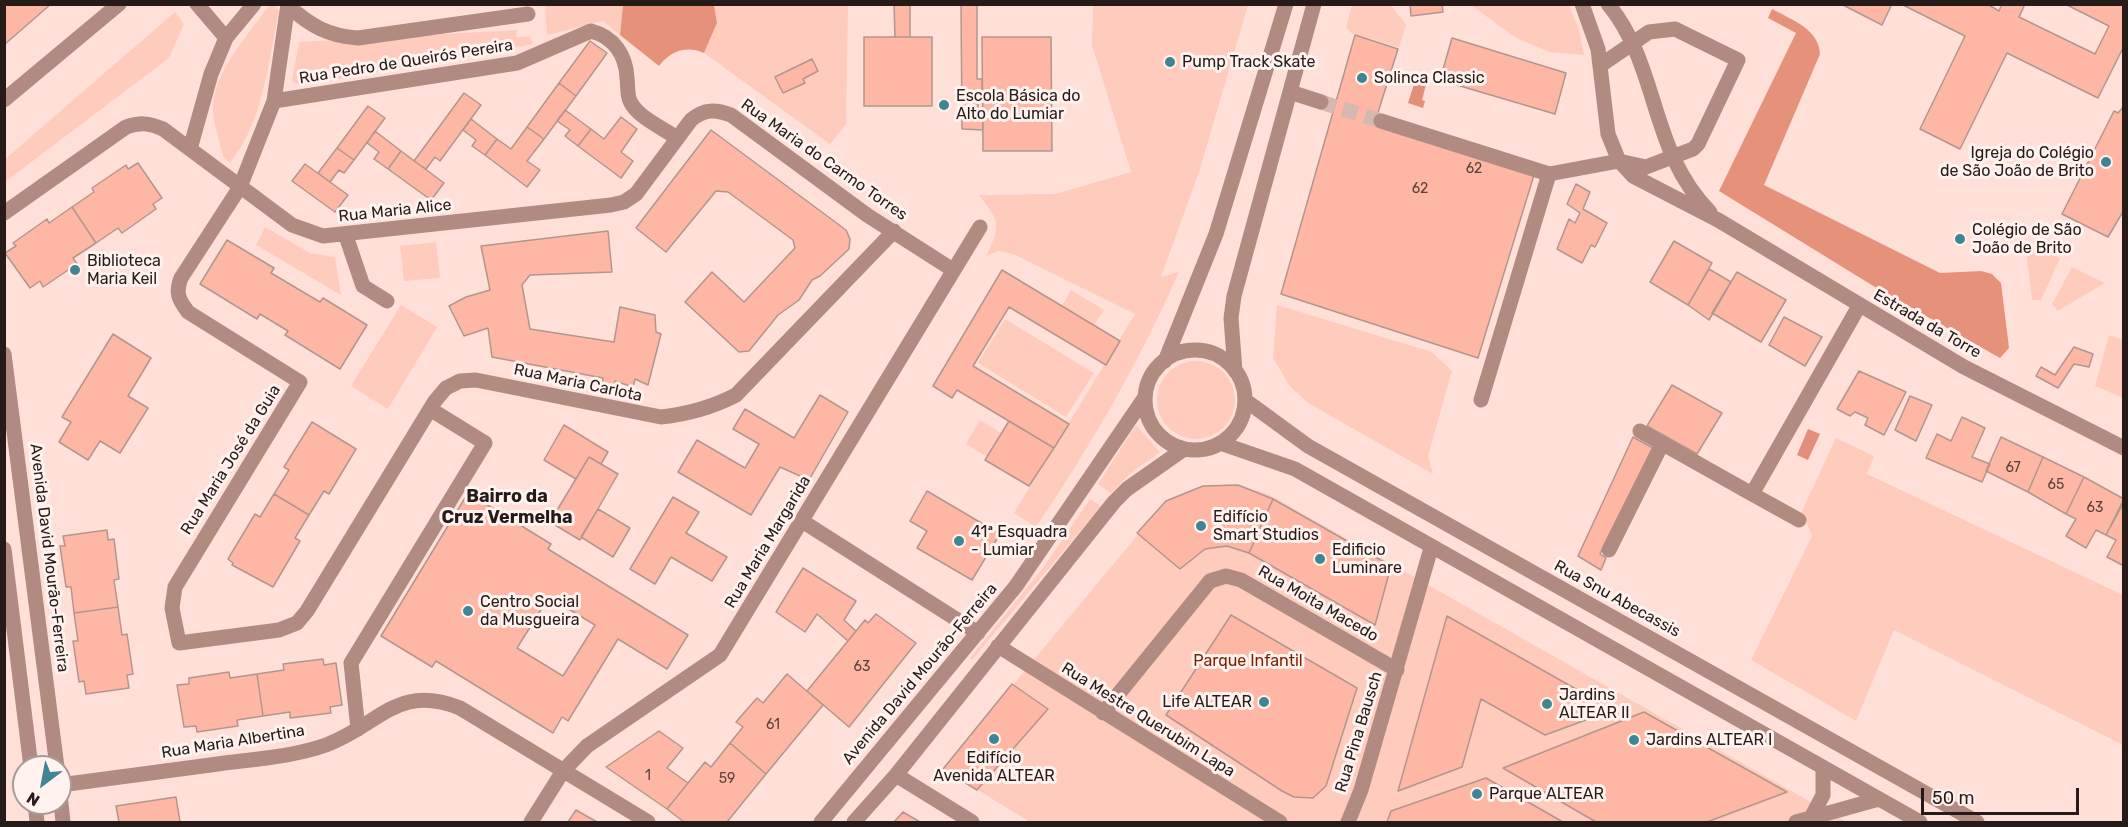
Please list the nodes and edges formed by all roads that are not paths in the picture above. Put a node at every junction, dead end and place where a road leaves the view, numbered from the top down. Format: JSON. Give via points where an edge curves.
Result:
{"nodes":[{"id":1,"x":119,"y":4,"type":"edge"},
{"id":2,"x":197,"y":4,"type":"edge"},
{"id":3,"x":254,"y":4,"type":"edge"},
{"id":4,"x":1286,"y":4,"type":"edge"},
{"id":5,"x":1314,"y":4,"type":"edge"},
{"id":6,"x":1582,"y":4,"type":"edge"},
{"id":7,"x":1608,"y":4,"type":"edge"},
{"id":8,"x":288,"y":5,"type":"edge"},
{"id":9,"x":528,"y":14,"type":"dead end"},
{"id":10,"x":226,"y":38,"type":"junction"},
{"id":11,"x":1632,"y":43,"type":"junction"},
{"id":12,"x":1601,"y":65,"type":"junction"},
{"id":13,"x":1290,"y":92,"type":"junction"},
{"id":14,"x":4,"y":100,"type":"edge"},
{"id":15,"x":274,"y":101,"type":"junction"},
{"id":16,"x":1321,"y":102,"type":"tunnel mouth"},
{"id":17,"x":1381,"y":121,"type":"tunnel mouth"},
{"id":18,"x":677,"y":138,"type":"junction"},
{"id":19,"x":190,"y":149,"type":"junction"},
{"id":20,"x":1671,"y":158,"type":"junction"},
{"id":21,"x":1619,"y":161,"type":"junction"},
{"id":22,"x":1550,"y":174,"type":"junction"},
{"id":23,"x":240,"y":187,"type":"junction"},
{"id":24,"x":4,"y":213,"type":"edge"},
{"id":25,"x":1718,"y":220,"type":"junction"},
{"id":26,"x":980,"y":227,"type":"dead end"},
{"id":27,"x":894,"y":231,"type":"junction"},
{"id":28,"x":346,"y":236,"type":"junction"},
{"id":29,"x":954,"y":270,"type":"junction"},
{"id":30,"x":387,"y":301,"type":"dead end"},
{"id":31,"x":1859,"y":306,"type":"junction"},
{"id":32,"x":4,"y":354,"type":"edge"},
{"id":33,"x":1165,"y":361,"type":"junction"},
{"id":34,"x":1235,"y":371,"type":"junction"},
{"id":35,"x":1145,"y":398,"type":"junction"},
{"id":36,"x":1245,"y":400,"type":"junction"},
{"id":37,"x":1481,"y":400,"type":"dead end"},
{"id":38,"x":430,"y":409,"type":"junction"},
{"id":39,"x":1640,"y":431,"type":"dead end"},
{"id":40,"x":1220,"y":443,"type":"junction"},
{"id":41,"x":1662,"y":444,"type":"junction"},
{"id":42,"x":2124,"y":448,"type":"edge"},
{"id":43,"x":1184,"y":449,"type":"junction"},
{"id":44,"x":1752,"y":494,"type":"junction"},
{"id":45,"x":1799,"y":520,"type":"dead end"},
{"id":46,"x":802,"y":521,"type":"junction"},
{"id":47,"x":1431,"y":548,"type":"junction"},
{"id":48,"x":4,"y":549,"type":"edge"},
{"id":49,"x":1609,"y":550,"type":"dead end"},
{"id":50,"x":307,"y":611,"type":"joint"},
{"id":51,"x":978,"y":633,"type":"junction"},
{"id":52,"x":998,"y":646,"type":"junction"},
{"id":53,"x":1397,"y":670,"type":"junction"},
{"id":54,"x":1103,"y":712,"type":"junction"},
{"id":55,"x":358,"y":729,"type":"junction"},
{"id":56,"x":30,"y":755,"type":"edge"},
{"id":57,"x":55,"y":755,"type":"edge"},
{"id":58,"x":1823,"y":767,"type":"junction"},
{"id":59,"x":563,"y":771,"type":"junction"},
{"id":60,"x":896,"y":775,"type":"junction"},
{"id":61,"x":72,"y":783,"type":"edge"},
{"id":62,"x":1879,"y":799,"type":"junction"},
{"id":63,"x":1812,"y":816,"type":"junction"},
{"id":64,"x":531,"y":822,"type":"edge"},
{"id":65,"x":648,"y":822,"type":"edge"},
{"id":66,"x":821,"y":822,"type":"edge"},
{"id":67,"x":854,"y":822,"type":"edge"},
{"id":68,"x":972,"y":822,"type":"edge"},
{"id":69,"x":1280,"y":822,"type":"edge"},
{"id":70,"x":1348,"y":822,"type":"edge"},
{"id":71,"x":1796,"y":822,"type":"edge"},
{"id":72,"x":1920,"y":822,"type":"edge"},
{"id":73,"x":1977,"y":822,"type":"edge"}],
"edges":[{"from":1,"to":14,"type":"street"},
{"from":2,"to":10,"type":"street"},
{"from":3,"to":10,"type":"street"},
{"from":4,"to":33,"type":"street","via":[[1216,234]]},
{"from":5,"to":13,"type":"street"},
{"from":6,"to":12,"type":"street","name":"Estrada da Torre"},
{"from":7,"to":11,"type":"street","name":"Estrada da Torre"},
{"from":8,"to":9,"type":"street","name":"Rua Pedro de Queirós Pereira","via":[[314,28],[336,37],[358,38]]},
{"from":8,"to":15,"type":"street","name":"Rua Pedro de Queirós Pereira"},
{"from":10,"to":19,"type":"street","via":[[211,74]]},
{"from":11,"to":12,"type":"street"},
{"from":11,"to":20,"type":"street","name":"Estrada da Torre"},
{"from":11,"to":20,"type":"street","via":[[1649,32],[1675,29],[1737,60],[1704,136],[1693,148]]},
{"from":12,"to":21,"type":"street","name":"Estrada da Torre","via":[[1608,134]]},
{"from":13,"to":16,"type":"street"},
{"from":13,"to":34,"type":"street","via":[[1234,296],[1231,318]]},
{"from":15,"to":18,"type":"street","name":"Rua Pedro de Queirós Pereira","via":[[517,63],[591,31],[622,52],[627,65],[629,100],[636,110]]},
{"from":15,"to":23,"type":"street","name":"Rua Maria José da Guia"},
{"from":17,"to":22,"type":"street"},
{"from":18,"to":27,"type":"street","name":"Rua Maria do Carmo Torres","via":[[699,113],[716,110],[731,115]]},
{"from":18,"to":28,"type":"street","name":"Rua Maria Alice","via":[[636,194],[624,202]]},
{"from":19,"to":23,"type":"street","name":"Rua Maria Alice"},
{"from":19,"to":24,"type":"street","name":"Rua Maria Alice","via":[[163,129],[138,122]]},
{"from":20,"to":21,"type":"street","via":[[1646,167]]},
{"from":20,"to":25,"type":"street","name":"Estrada da Torre","via":[[1696,198]]},
{"from":21,"to":22,"type":"street"},
{"from":21,"to":25,"type":"street","name":"Estrada da Torre","via":[[1633,176]]},
{"from":22,"to":37,"type":"street"},
{"from":23,"to":28,"type":"street","name":"Rua Maria Alice","via":[[307,232]]},
{"from":23,"to":50,"type":"street","name":"Rua Maria José da Guia","via":[[181,278],[178,299],[188,312],[300,382],[181,576],[172,608],[179,643],[279,630],[297,623]]},
{"from":25,"to":31,"type":"street","name":"Estrada da Torre"},
{"from":26,"to":29,"type":"street","name":"Rua Maria Margarida"},
{"from":27,"to":29,"type":"street","name":"Rua Maria do Carmo Torres"},
{"from":27,"to":38,"type":"street","name":"Rua Maria Carlota","via":[[736,395],[713,407],[661,417],[476,380],[460,381],[446,388]]},
{"from":28,"to":30,"type":"street","via":[[363,286]]},
{"from":29,"to":46,"type":"street","name":"Rua Maria Margarida"},
{"from":31,"to":42,"type":"street","name":"Estrada da Torre","via":[[1973,372]]},
{"from":31,"to":44,"type":"street"},
{"from":32,"to":57,"type":"street","name":"Avenida David Mourão-Ferreira"},
{"from":33,"to":34,"type":"street","via":[[1179,353],[1209,353]]},
{"from":33,"to":35,"type":"street","via":[[1148,383]]},
{"from":34,"to":36,"type":"street"},
{"from":35,"to":43,"type":"street","via":[[1146,411],[1160,436]]},
{"from":35,"to":51,"type":"street","name":"Avenida David Mourão-Ferreira","via":[[1016,586]]},
{"from":36,"to":40,"type":"street","via":[[1234,432]]},
{"from":36,"to":73,"type":"street","name":"Rua Snu Abecassis","via":[[1308,446]]},
{"from":38,"to":50,"type":"street","name":"Rua Maria Carlota"},
{"from":38,"to":55,"type":"street","via":[[485,443],[351,663]]},
{"from":39,"to":41,"type":"street"},
{"from":40,"to":43,"type":"street","via":[[1209,448]]},
{"from":40,"to":47,"type":"street","via":[[1295,469]]},
{"from":41,"to":44,"type":"street"},
{"from":41,"to":49,"type":"street"},
{"from":43,"to":52,"type":"street","via":[[1114,502]]},
{"from":44,"to":45,"type":"street"},
{"from":46,"to":51,"type":"street"},
{"from":46,"to":59,"type":"street","name":"Rua Maria Margarida","via":[[720,655],[587,746]]},
{"from":47,"to":53,"type":"street","name":"Rua Pina Bausch"},
{"from":47,"to":58,"type":"street"},
{"from":48,"to":56,"type":"street"},
{"from":51,"to":66,"type":"street","name":"Avenida David Mourão-Ferreira"},
{"from":52,"to":54,"type":"street","name":"Rua Mestre Querubim Lapa"},
{"from":52,"to":60,"type":"street"},
{"from":53,"to":54,"type":"street","name":"Rua Moita Macedo","via":[[1241,580],[1226,576],[1210,581]]},
{"from":53,"to":70,"type":"street","name":"Rua Pina Bausch"},
{"from":54,"to":69,"type":"street","name":"Rua Mestre Querubim Lapa"},
{"from":55,"to":59,"type":"street","name":"Rua Maria Albertina","via":[[397,705],[438,700],[460,708]]},
{"from":55,"to":61,"type":"street","name":"Rua Maria Albertina","via":[[327,745],[301,752]]},
{"from":58,"to":62,"type":"street"},
{"from":58,"to":63,"type":"street","via":[[1823,795]]},
{"from":59,"to":64,"type":"street","name":"Rua Maria Margarida"},
{"from":59,"to":65,"type":"street","name":"Rua Maria Albertina"},
{"from":60,"to":67,"type":"street"},
{"from":60,"to":68,"type":"street"},
{"from":62,"to":63,"type":"street"},
{"from":62,"to":72,"type":"street"},
{"from":63,"to":71,"type":"street"}]}
